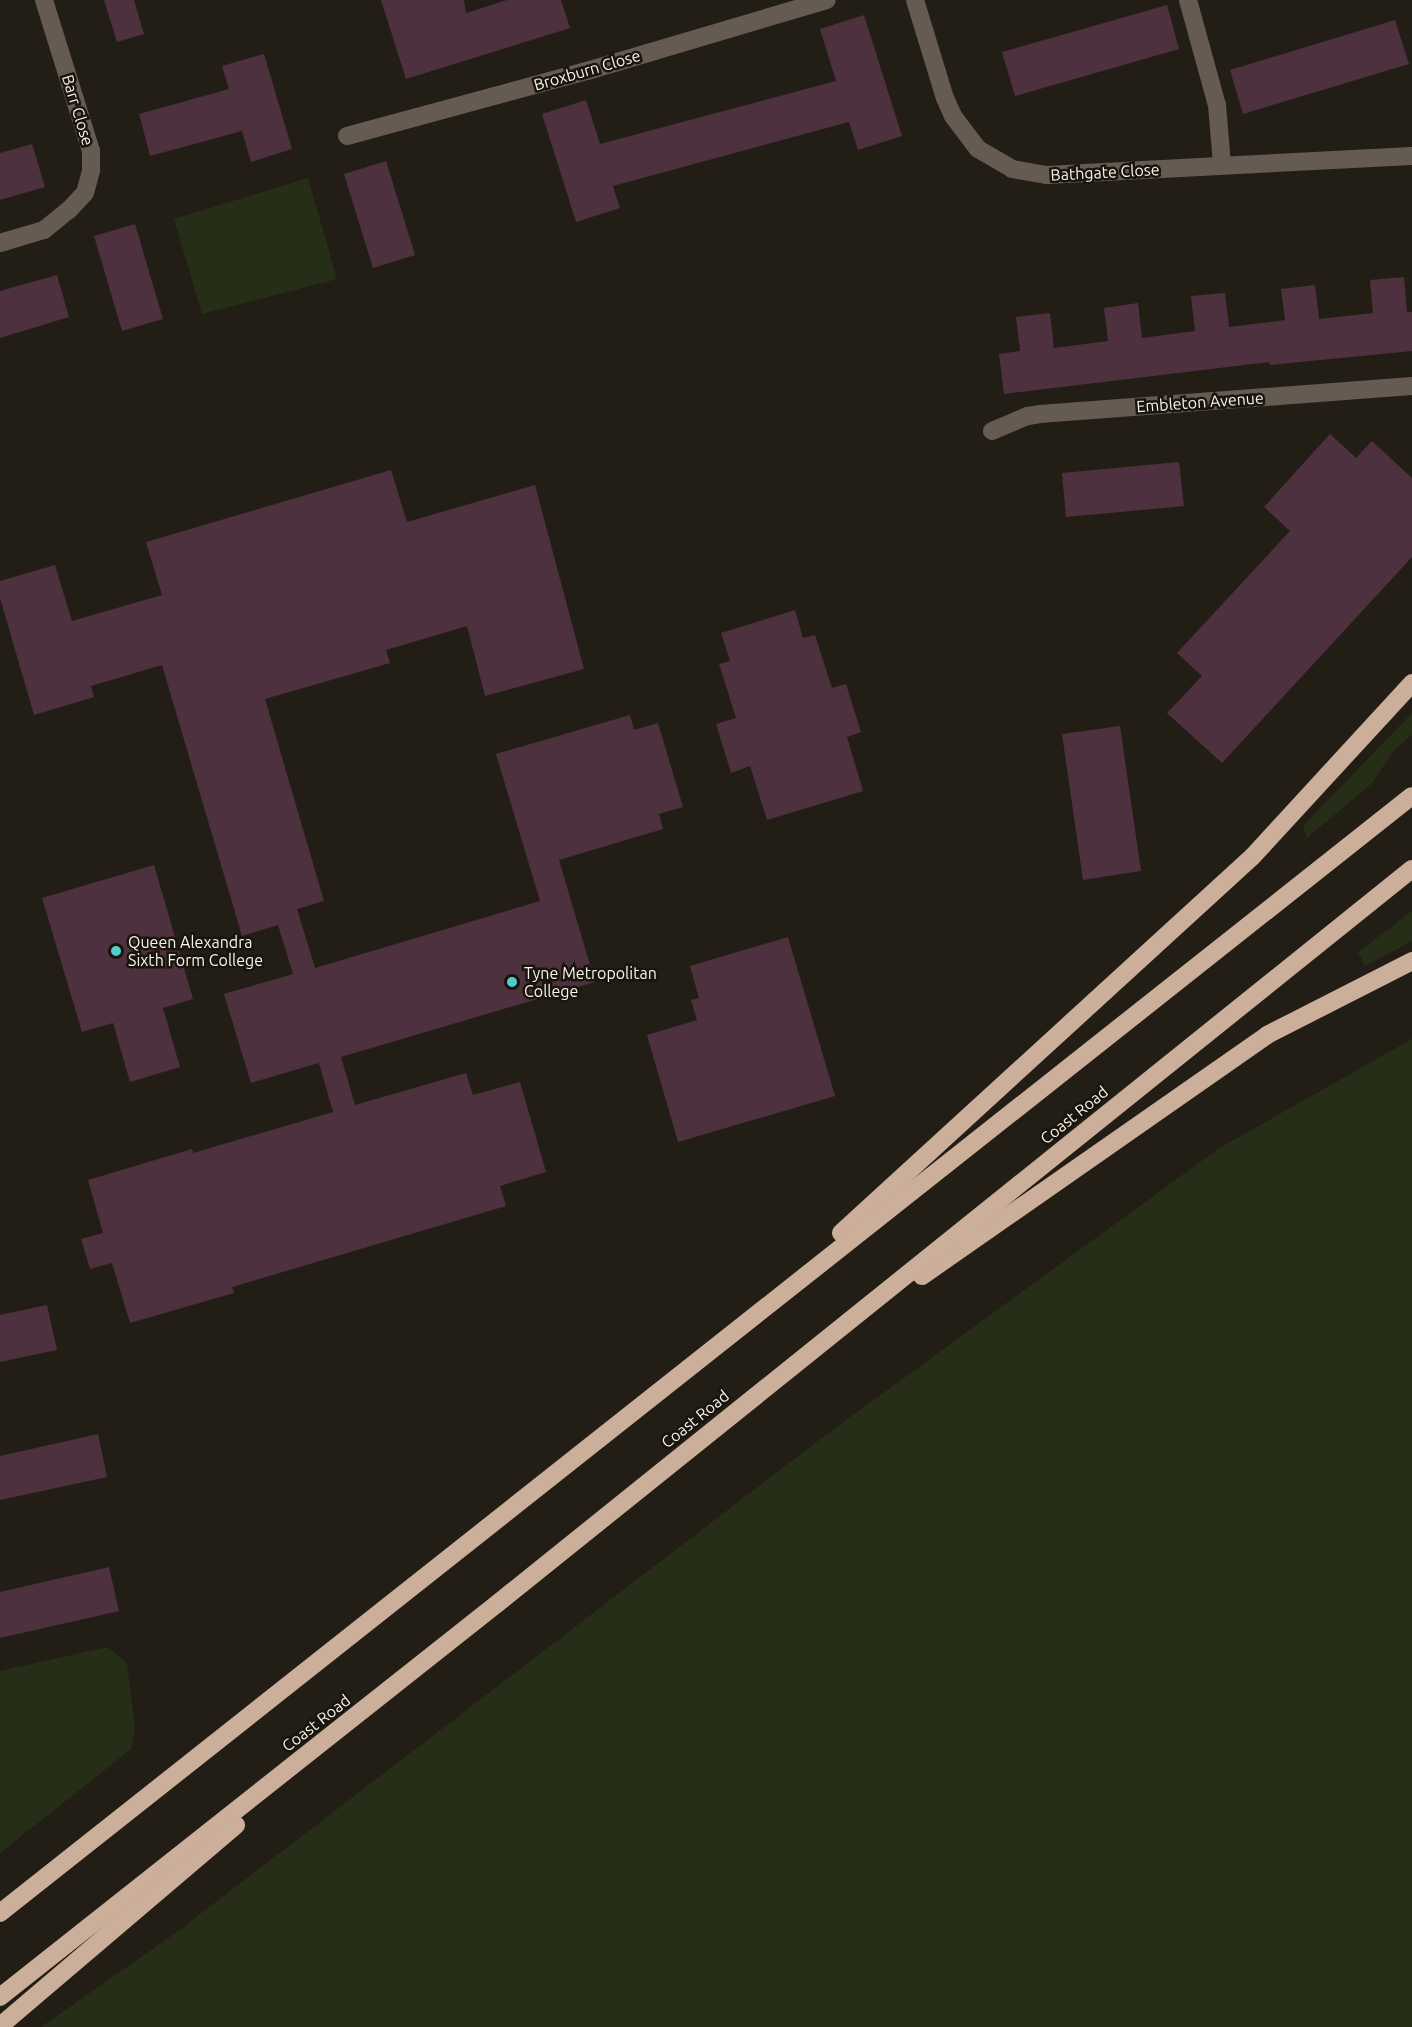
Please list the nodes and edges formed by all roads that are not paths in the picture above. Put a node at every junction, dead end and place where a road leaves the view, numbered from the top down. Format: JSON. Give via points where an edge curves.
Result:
{"nodes":[{"id":1,"x":44,"y":0,"type":"edge"},
{"id":2,"x":827,"y":0,"type":"edge"},
{"id":3,"x":915,"y":0,"type":"edge"},
{"id":4,"x":1188,"y":0,"type":"edge"},
{"id":5,"x":347,"y":136,"type":"dead end"},
{"id":6,"x":1412,"y":156,"type":"edge"},
{"id":7,"x":1222,"y":165,"type":"junction"},
{"id":8,"x":0,"y":243,"type":"edge"},
{"id":9,"x":1412,"y":386,"type":"edge"},
{"id":10,"x":992,"y":431,"type":"dead end"},
{"id":11,"x":1412,"y":683,"type":"edge"},
{"id":12,"x":1412,"y":796,"type":"edge"},
{"id":13,"x":1412,"y":868,"type":"edge"},
{"id":14,"x":1412,"y":961,"type":"edge"},
{"id":15,"x":726,"y":1338,"type":"junction"},
{"id":16,"x":789,"y":1369,"type":"junction"},
{"id":17,"x":498,"y":1603,"type":"junction"},
{"id":18,"x":0,"y":1913,"type":"edge"},
{"id":19,"x":0,"y":1997,"type":"edge"},
{"id":20,"x":0,"y":2026,"type":"edge"}],
"edges":[{"from":1,"to":8,"type":"street","name":"Barr Close","via":[[91,151],[91,170],[85,193],[69,210],[44,230]]},
{"from":2,"to":5,"type":"street","name":"Broxburn Close"},
{"from":3,"to":7,"type":"street","name":"Bathgate Close","via":[[953,116],[978,149],[1012,169],[1047,175]]},
{"from":4,"to":7,"type":"street","via":[[1217,105]]},
{"from":6,"to":7,"type":"street","name":"Bathgate Close"},
{"from":9,"to":10,"type":"street","name":"Embleton Avenue","via":[[1040,414]]},
{"from":11,"to":15,"type":"highway","via":[[1254,856]]},
{"from":12,"to":15,"type":"highway"},
{"from":13,"to":16,"type":"highway","name":"Coast Road"},
{"from":14,"to":16,"type":"highway","via":[[1267,1035]]},
{"from":15,"to":18,"type":"highway"},
{"from":16,"to":17,"type":"highway","name":"Coast Road"},
{"from":17,"to":19,"type":"highway","name":"Coast Road"},
{"from":17,"to":20,"type":"highway"}]}
